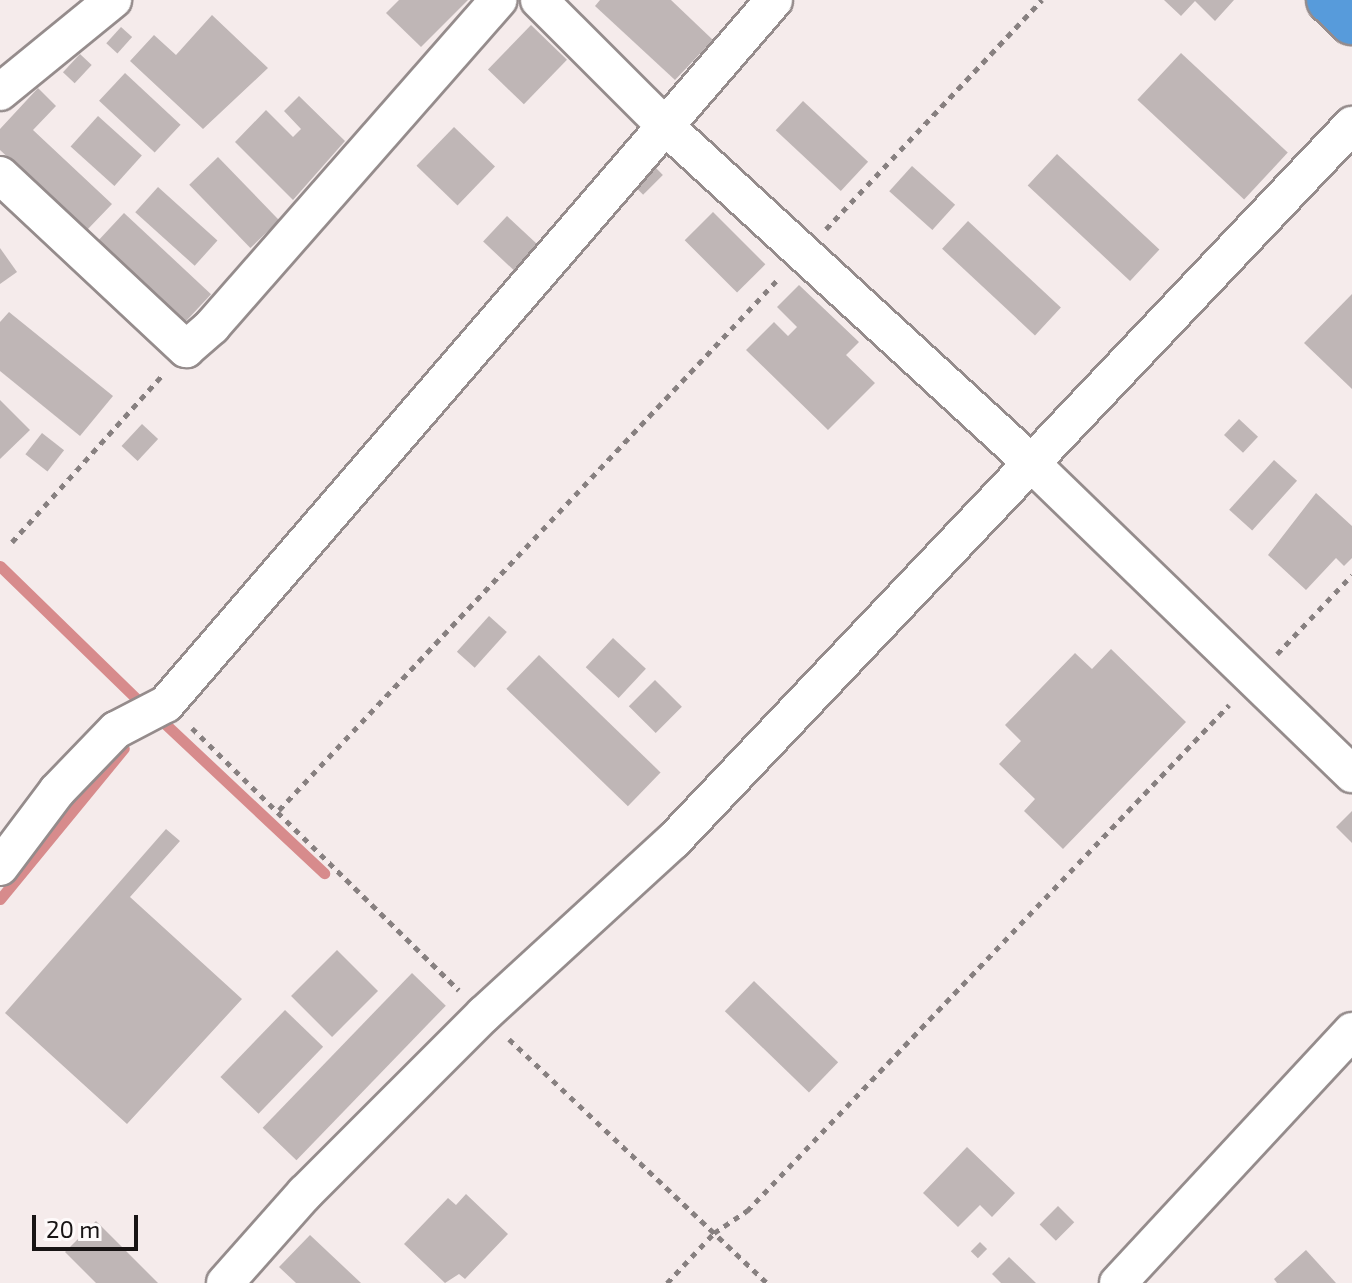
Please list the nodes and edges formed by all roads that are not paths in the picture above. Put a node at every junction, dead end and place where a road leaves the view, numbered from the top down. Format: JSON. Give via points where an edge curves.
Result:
{"nodes":[{"id":1,"x":113,"y":0,"type":"edge"},
{"id":2,"x":498,"y":0,"type":"edge"},
{"id":3,"x":539,"y":0,"type":"edge"},
{"id":4,"x":774,"y":0,"type":"edge"},
{"id":5,"x":1329,"y":0,"type":"edge"},
{"id":6,"x":1352,"y":22,"type":"edge"},
{"id":7,"x":0,"y":92,"type":"edge"},
{"id":8,"x":1352,"y":125,"type":"edge"},
{"id":9,"x":665,"y":126,"type":"junction"},
{"id":10,"x":0,"y":175,"type":"edge"},
{"id":11,"x":1029,"y":461,"type":"junction"},
{"id":12,"x":1352,"y":774,"type":"edge"},
{"id":13,"x":0,"y":867,"type":"edge"},
{"id":14,"x":1352,"y":1031,"type":"edge"},
{"id":15,"x":225,"y":1283,"type":"edge"},
{"id":16,"x":1118,"y":1283,"type":"edge"}],
"edges":[{"from":1,"to":7,"type":"street"},
{"from":2,"to":10,"type":"street","via":[[222,315],[186,349]]},
{"from":3,"to":9,"type":"street"},
{"from":4,"to":9,"type":"street"},
{"from":5,"to":6,"type":"highway"},
{"from":8,"to":11,"type":"street"},
{"from":9,"to":11,"type":"street"},
{"from":9,"to":13,"type":"street","via":[[166,704],[116,730],[57,791]]},
{"from":11,"to":12,"type":"street"},
{"from":11,"to":15,"type":"street","via":[[673,841],[484,1014],[305,1193]]},
{"from":14,"to":16,"type":"street"}]}
